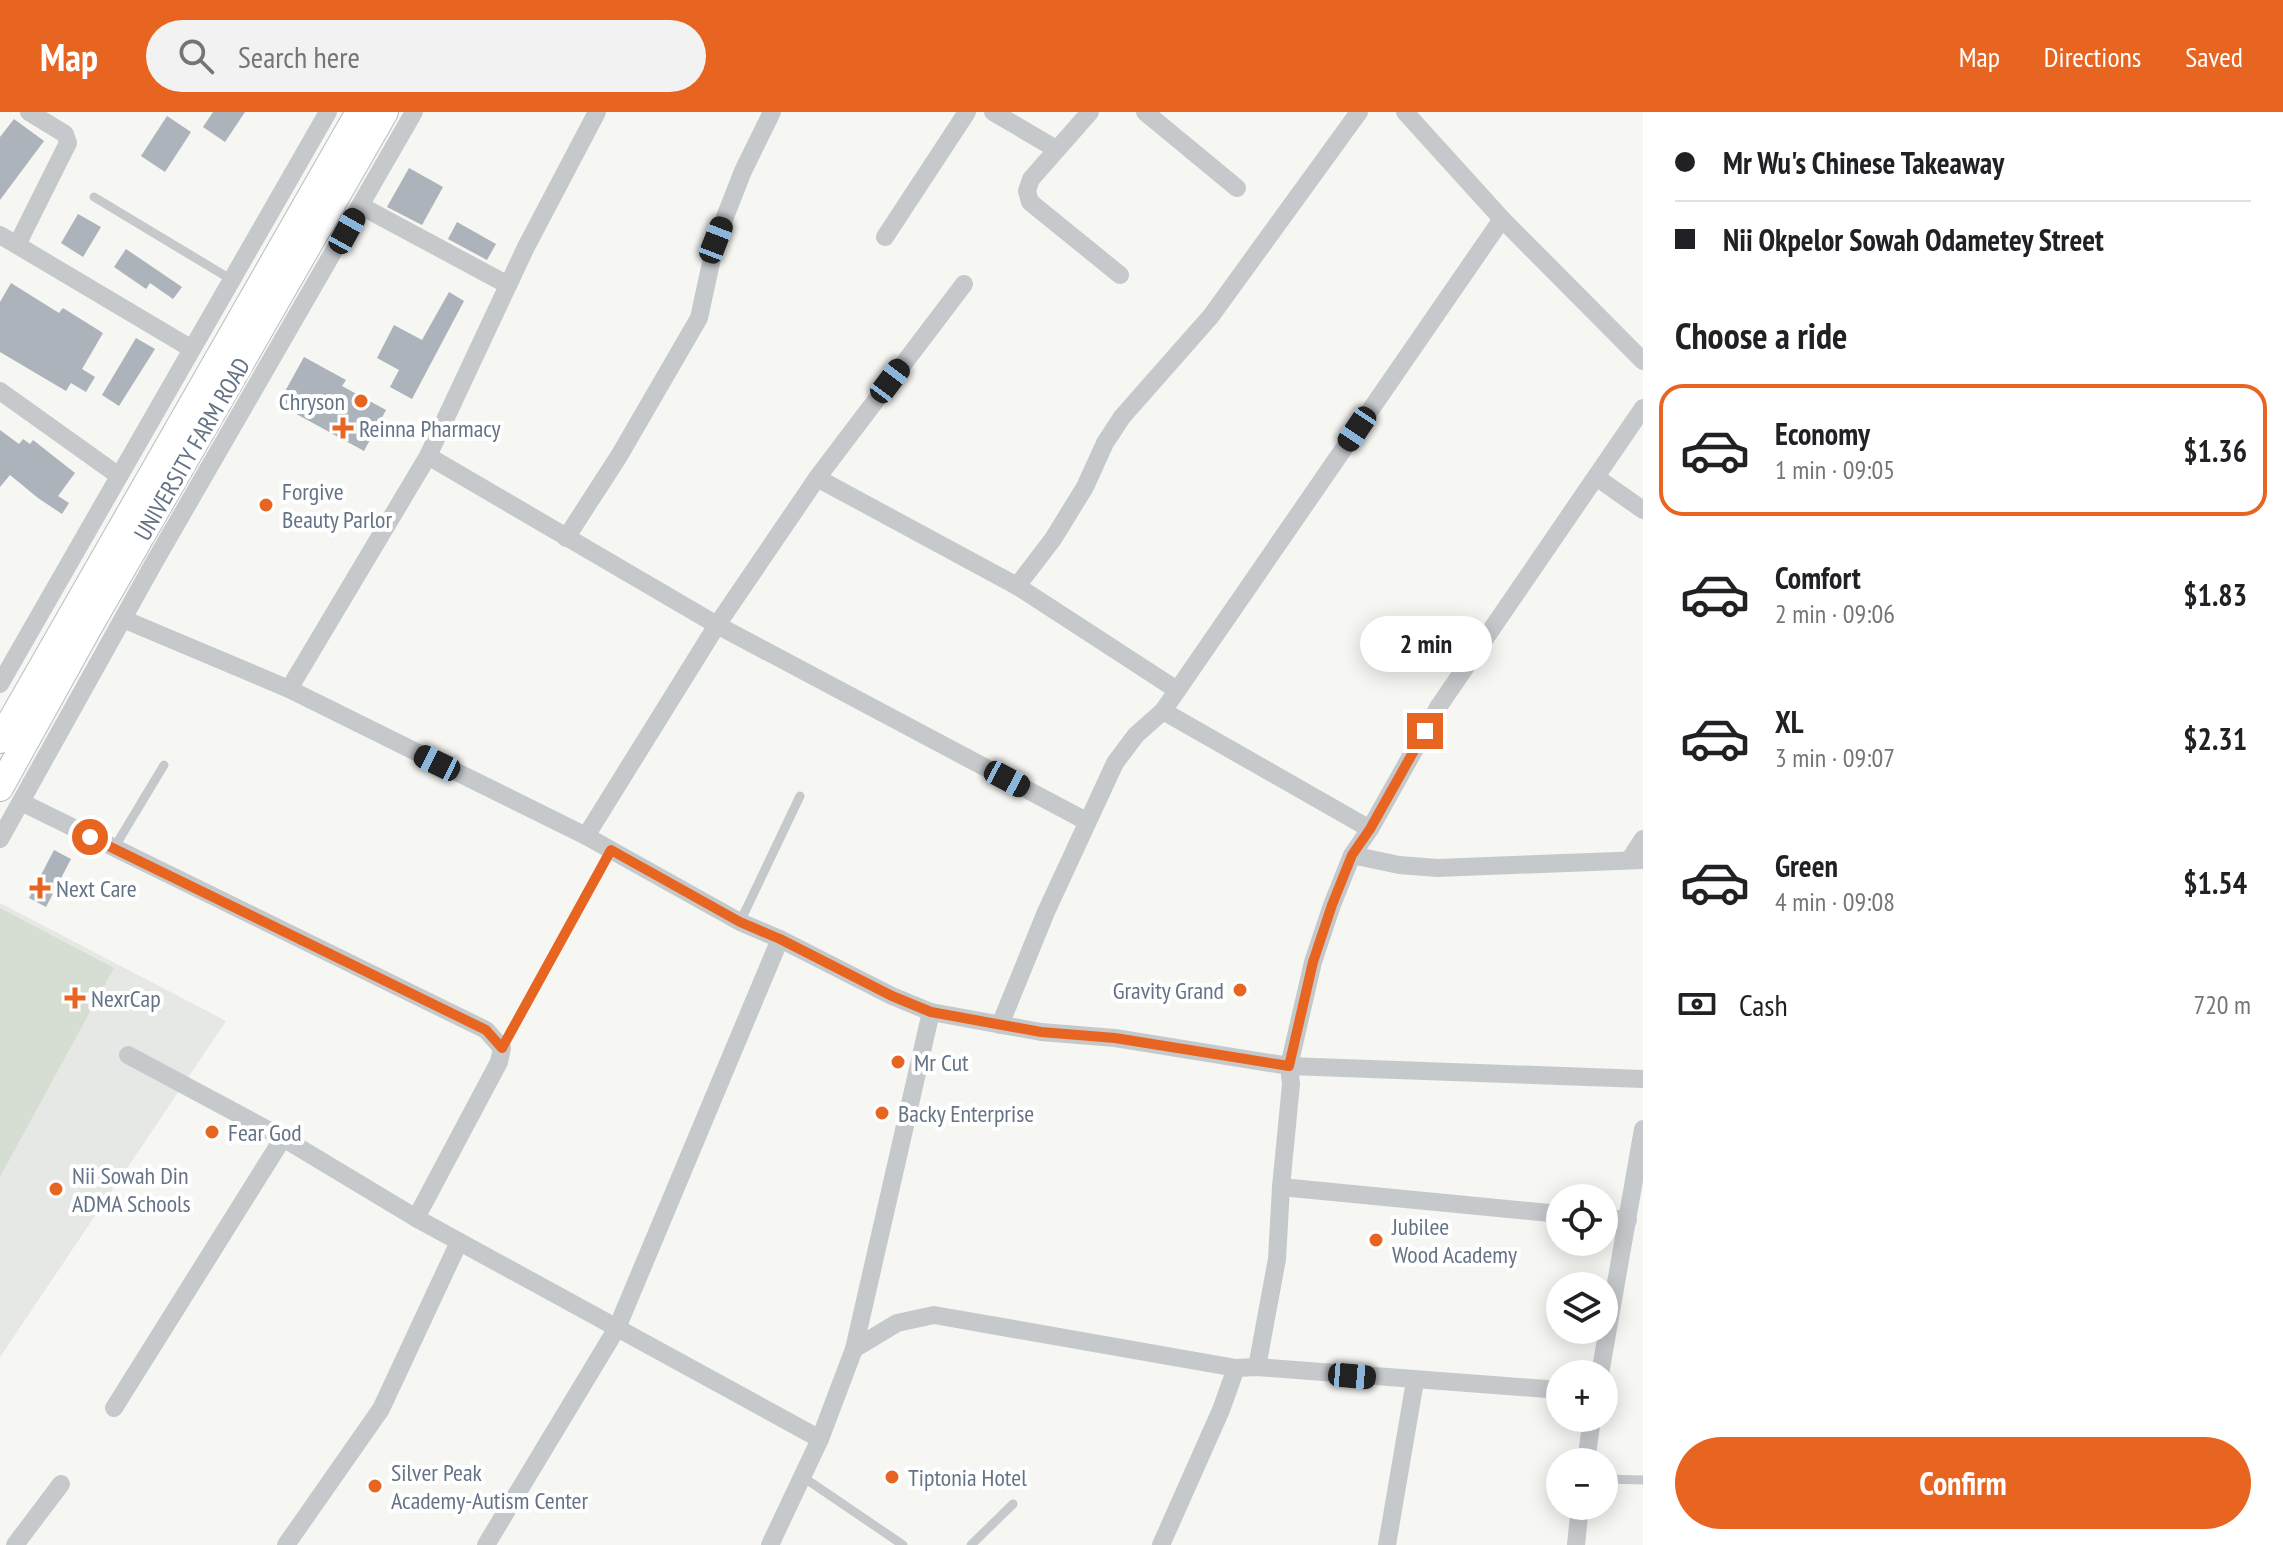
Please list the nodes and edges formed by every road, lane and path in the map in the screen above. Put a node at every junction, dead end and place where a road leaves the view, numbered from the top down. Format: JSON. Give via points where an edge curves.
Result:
{"nodes":[{"id":1,"x":29,"y":112,"type":"edge"},
{"id":2,"x":328,"y":112,"type":"edge"},
{"id":3,"x":359,"y":112,"type":"edge"},
{"id":4,"x":385,"y":112,"type":"edge"},
{"id":5,"x":414,"y":112,"type":"edge"},
{"id":6,"x":597,"y":112,"type":"edge"},
{"id":7,"x":772,"y":112,"type":"edge"},
{"id":8,"x":967,"y":112,"type":"edge"},
{"id":9,"x":993,"y":112,"type":"edge"},
{"id":10,"x":1090,"y":112,"type":"edge"},
{"id":11,"x":1145,"y":112,"type":"edge"},
{"id":12,"x":1359,"y":112,"type":"edge"},
{"id":13,"x":1415,"y":115,"type":"edge"},
{"id":14,"x":1056,"y":149,"type":"junction"},
{"id":15,"x":1237,"y":188,"type":"dead end"},
{"id":16,"x":94,"y":197,"type":"dead end"},
{"id":17,"x":361,"y":206,"type":"junction"},
{"id":18,"x":1502,"y":219,"type":"junction"},
{"id":19,"x":0,"y":235,"type":"edge"},
{"id":20,"x":885,"y":237,"type":"dead end"},
{"id":21,"x":17,"y":245,"type":"junction"},
{"id":22,"x":1120,"y":275,"type":"dead end"},
{"id":23,"x":232,"y":280,"type":"junction"},
{"id":24,"x":964,"y":284,"type":"dead end"},
{"id":25,"x":508,"y":285,"type":"junction"},
{"id":26,"x":192,"y":349,"type":"junction"},
{"id":27,"x":1643,"y":361,"type":"edge"},
{"id":28,"x":0,"y":391,"type":"edge"},
{"id":29,"x":1643,"y":408,"type":"edge"},
{"id":30,"x":428,"y":456,"type":"junction"},
{"id":31,"x":119,"y":476,"type":"junction"},
{"id":32,"x":1596,"y":477,"type":"junction"},
{"id":33,"x":817,"y":478,"type":"junction"},
{"id":34,"x":1643,"y":510,"type":"edge"},
{"id":35,"x":566,"y":538,"type":"junction"},
{"id":36,"x":1017,"y":586,"type":"junction"},
{"id":37,"x":123,"y":619,"type":"junction"},
{"id":38,"x":717,"y":625,"type":"junction"},
{"id":39,"x":0,"y":684,"type":"edge"},
{"id":40,"x":289,"y":689,"type":"junction"},
{"id":41,"x":1177,"y":690,"type":"junction"},
{"id":42,"x":1163,"y":711,"type":"junction"},
{"id":43,"x":0,"y":740,"type":"edge"},
{"id":44,"x":164,"y":765,"type":"dead end"},
{"id":45,"x":10,"y":795,"type":"edge"},
{"id":46,"x":800,"y":796,"type":"dead end"},
{"id":47,"x":1086,"y":821,"type":"junction"},
{"id":48,"x":1370,"y":829,"type":"junction"},
{"id":49,"x":586,"y":836,"type":"junction"},
{"id":50,"x":0,"y":839,"type":"edge"},
{"id":51,"x":1643,"y":839,"type":"edge"},
{"id":52,"x":113,"y":848,"type":"junction"},
{"id":53,"x":611,"y":850,"type":"junction"},
{"id":54,"x":1352,"y":855,"type":"junction"},
{"id":55,"x":1636,"y":860,"type":"edge"},
{"id":56,"x":740,"y":922,"type":"junction"},
{"id":57,"x":780,"y":939,"type":"junction"},
{"id":58,"x":931,"y":1012,"type":"junction"},
{"id":59,"x":1000,"y":1025,"type":"junction"},
{"id":60,"x":502,"y":1048,"type":"junction"},
{"id":61,"x":128,"y":1055,"type":"dead end"},
{"id":62,"x":1289,"y":1066,"type":"junction"},
{"id":63,"x":1643,"y":1079,"type":"edge"},
{"id":64,"x":1643,"y":1129,"type":"edge"},
{"id":65,"x":283,"y":1138,"type":"junction"},
{"id":66,"x":1281,"y":1187,"type":"junction"},
{"id":67,"x":1546,"y":1213,"type":"edge"},
{"id":68,"x":416,"y":1218,"type":"junction"},
{"id":69,"x":1618,"y":1219,"type":"edge"},
{"id":70,"x":1628,"y":1220,"type":"junction"},
{"id":71,"x":459,"y":1242,"type":"junction"},
{"id":72,"x":617,"y":1328,"type":"junction"},
{"id":73,"x":854,"y":1349,"type":"junction"},
{"id":74,"x":1603,"y":1360,"type":"edge"},
{"id":75,"x":1257,"y":1367,"type":"junction"},
{"id":76,"x":1236,"y":1368,"type":"junction"},
{"id":77,"x":1415,"y":1381,"type":"junction"},
{"id":78,"x":1546,"y":1389,"type":"edge"},
{"id":79,"x":114,"y":1408,"type":"dead end"},
{"id":80,"x":820,"y":1439,"type":"junction"},
{"id":81,"x":803,"y":1477,"type":"junction"},
{"id":82,"x":1618,"y":1479,"type":"edge"},
{"id":83,"x":1643,"y":1480,"type":"edge"},
{"id":84,"x":61,"y":1484,"type":"dead end"},
{"id":85,"x":1013,"y":1504,"type":"dead end"},
{"id":86,"x":1579,"y":1520,"type":"edge"},
{"id":87,"x":15,"y":1545,"type":"edge"},
{"id":88,"x":286,"y":1545,"type":"edge"},
{"id":89,"x":486,"y":1545,"type":"edge"},
{"id":90,"x":770,"y":1545,"type":"edge"},
{"id":91,"x":903,"y":1545,"type":"edge"},
{"id":92,"x":971,"y":1545,"type":"edge"},
{"id":93,"x":1161,"y":1545,"type":"edge"},
{"id":94,"x":1387,"y":1545,"type":"edge"},
{"id":95,"x":1576,"y":1545,"type":"edge"}],
"edges":[{"from":1,"to":21,"type":"street","via":[[65,134],[68,143]]},
{"from":2,"to":23,"type":"street"},
{"from":3,"to":43,"type":"street","name":"UNIVERSITY FARM ROAD"},
{"from":4,"to":45,"type":"street","name":"UNIVERSITY FARM ROAD","via":[[88,629]]},
{"from":5,"to":17,"type":"street"},
{"from":6,"to":25,"type":"street"},
{"from":7,"to":35,"type":"street","via":[[716,240],[699,318]]},
{"from":8,"to":20,"type":"street"},
{"from":9,"to":14,"type":"street"},
{"from":10,"to":14,"type":"street"},
{"from":11,"to":15,"type":"street"},
{"from":12,"to":36,"type":"street","via":[[1211,316],[1122,417],[1053,539]]},
{"from":13,"to":18,"type":"street"},
{"from":14,"to":22,"type":"street","via":[[1031,179],[1030,202]]},
{"from":16,"to":23,"type":"lane"},
{"from":17,"to":25,"type":"street"},
{"from":17,"to":37,"type":"street"},
{"from":18,"to":27,"type":"street"},
{"from":18,"to":41,"type":"street"},
{"from":19,"to":21,"type":"street"},
{"from":21,"to":26,"type":"street"},
{"from":23,"to":26,"type":"street"},
{"from":24,"to":33,"type":"street"},
{"from":25,"to":30,"type":"street"},
{"from":26,"to":31,"type":"street"},
{"from":28,"to":31,"type":"street"},
{"from":29,"to":32,"type":"street"},
{"from":30,"to":35,"type":"street"},
{"from":30,"to":40,"type":"street"},
{"from":31,"to":39,"type":"street"},
{"from":32,"to":34,"type":"street"},
{"from":32,"to":48,"type":"street","via":[[1439,706]]},
{"from":33,"to":36,"type":"street"},
{"from":33,"to":38,"type":"street"},
{"from":35,"to":38,"type":"street"},
{"from":36,"to":41,"type":"street"},
{"from":37,"to":40,"type":"street"},
{"from":37,"to":45,"type":"street"},
{"from":38,"to":47,"type":"street"},
{"from":38,"to":49,"type":"street"},
{"from":40,"to":49,"type":"street"},
{"from":41,"to":42,"type":"street"},
{"from":42,"to":47,"type":"street","via":[[1115,763]]},
{"from":42,"to":48,"type":"street"},
{"from":44,"to":52,"type":"lane"},
{"from":45,"to":50,"type":"street"},
{"from":45,"to":52,"type":"street"},
{"from":46,"to":56,"type":"lane"},
{"from":47,"to":59,"type":"street"},
{"from":48,"to":54,"type":"street"},
{"from":49,"to":53,"type":"street"},
{"from":51,"to":55,"type":"street"},
{"from":52,"to":60,"type":"street","via":[[486,1030]]},
{"from":53,"to":56,"type":"street"},
{"from":53,"to":60,"type":"lane"},
{"from":54,"to":55,"type":"street","via":[[1437,868]]},
{"from":54,"to":62,"type":"street","via":[[1313,962]]},
{"from":56,"to":57,"type":"street"},
{"from":57,"to":58,"type":"street"},
{"from":57,"to":72,"type":"street"},
{"from":58,"to":59,"type":"street"},
{"from":58,"to":73,"type":"street"},
{"from":59,"to":62,"type":"street"},
{"from":60,"to":68,"type":"street"},
{"from":61,"to":65,"type":"street"},
{"from":62,"to":63,"type":"street"},
{"from":62,"to":66,"type":"street"},
{"from":64,"to":70,"type":"street"},
{"from":65,"to":68,"type":"street"},
{"from":65,"to":79,"type":"street"},
{"from":66,"to":67,"type":"street"},
{"from":66,"to":75,"type":"street","via":[[1277,1259]]},
{"from":68,"to":71,"type":"street"},
{"from":69,"to":70,"type":"street"},
{"from":70,"to":74,"type":"street"},
{"from":71,"to":72,"type":"street"},
{"from":71,"to":88,"type":"street","via":[[381,1409]]},
{"from":72,"to":80,"type":"street"},
{"from":72,"to":89,"type":"street"},
{"from":73,"to":76,"type":"street","via":[[897,1323],[934,1315]]},
{"from":73,"to":80,"type":"street"},
{"from":75,"to":76,"type":"street"},
{"from":75,"to":77,"type":"street"},
{"from":76,"to":93,"type":"street"},
{"from":77,"to":78,"type":"street"},
{"from":77,"to":94,"type":"street"},
{"from":80,"to":81,"type":"street"},
{"from":81,"to":90,"type":"street"},
{"from":81,"to":91,"type":"lane"},
{"from":82,"to":83,"type":"lane"},
{"from":84,"to":87,"type":"street"},
{"from":85,"to":92,"type":"lane"},
{"from":86,"to":95,"type":"street"}]}
